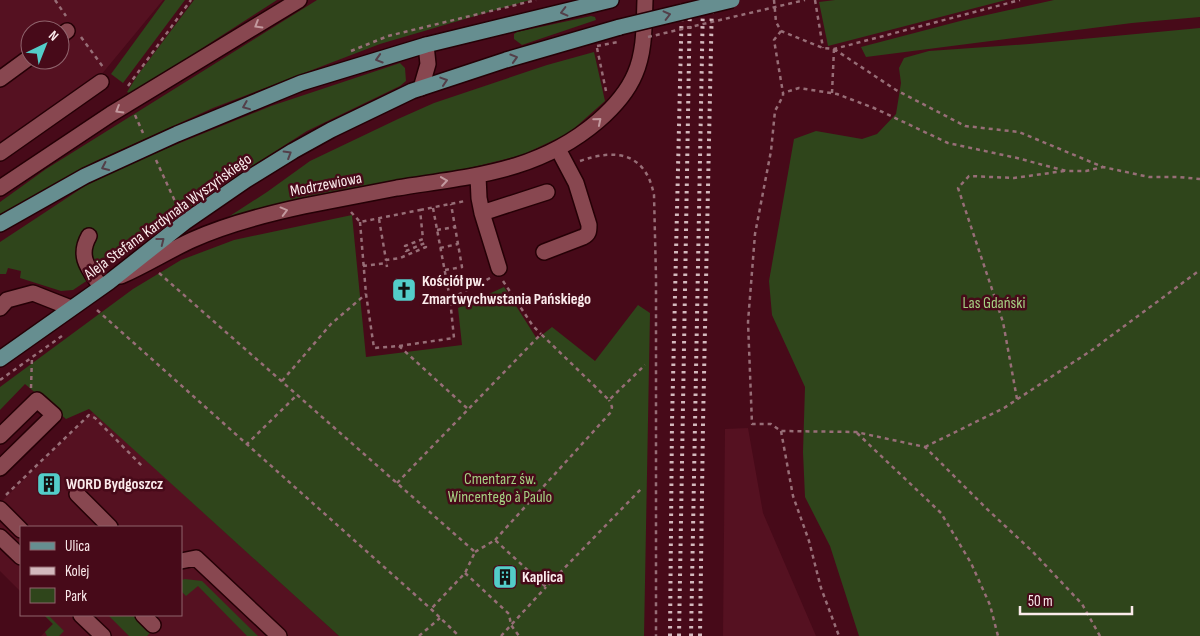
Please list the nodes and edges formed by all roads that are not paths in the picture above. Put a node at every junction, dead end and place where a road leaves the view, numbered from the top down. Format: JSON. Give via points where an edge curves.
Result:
{"nodes":[{"id":1,"x":299,"y":0,"type":"edge"},
{"id":2,"x":611,"y":0,"type":"edge"},
{"id":3,"x":645,"y":0,"type":"edge"},
{"id":4,"x":732,"y":0,"type":"edge"},
{"id":5,"x":426,"y":45,"type":"junction"},
{"id":6,"x":20,"y":64,"type":"edge"},
{"id":7,"x":103,"y":76,"type":"road end"},
{"id":8,"x":0,"y":79,"type":"edge"},
{"id":9,"x":421,"y":88,"type":"junction"},
{"id":10,"x":558,"y":149,"type":"junction"},
{"id":11,"x":0,"y":152,"type":"edge"},
{"id":12,"x":478,"y":176,"type":"junction"},
{"id":13,"x":0,"y":188,"type":"edge"},
{"id":14,"x":547,"y":192,"type":"dead end"},
{"id":15,"x":482,"y":213,"type":"junction"},
{"id":16,"x":0,"y":224,"type":"edge"},
{"id":17,"x":89,"y":236,"type":"dead end"},
{"id":18,"x":544,"y":252,"type":"dead end"},
{"id":19,"x":496,"y":273,"type":"road end"},
{"id":20,"x":105,"y":284,"type":"junction"},
{"id":21,"x":0,"y":308,"type":"edge"},
{"id":22,"x":71,"y":308,"type":"junction"},
{"id":23,"x":0,"y":359,"type":"edge"},
{"id":24,"x":0,"y":436,"type":"edge"},
{"id":25,"x":0,"y":468,"type":"edge"},
{"id":26,"x":77,"y":494,"type":"dead end"},
{"id":27,"x":1,"y":504,"type":"edge"},
{"id":28,"x":109,"y":526,"type":"edge"},
{"id":29,"x":20,"y":529,"type":"edge"},
{"id":30,"x":0,"y":536,"type":"edge"},
{"id":31,"x":20,"y":556,"type":"edge"},
{"id":32,"x":182,"y":561,"type":"edge"},
{"id":33,"x":82,"y":616,"type":"edge"},
{"id":34,"x":103,"y":636,"type":"edge"},
{"id":35,"x":279,"y":636,"type":"edge"}],
"edges":[{"from":1,"to":13,"type":"street","one_way":true,"via":[[111,114]]},
{"from":2,"to":5,"type":"main road","one_way":true},
{"from":10,"to":3,"type":"street","name":"Modrzewiowa","one_way":true,"via":[[608,113],[635,76],[641,58]]},
{"from":9,"to":4,"type":"main road","name":"Aleja Stefana Kardynała Wyszyńskiego","one_way":true,"bridge":true,"via":[[506,60],[622,34]]},
{"from":5,"to":9,"type":"street","via":[[428,64]]},
{"from":5,"to":16,"type":"main road","one_way":true,"via":[[301,83],[147,141]]},
{"from":6,"to":8,"type":"street"},
{"from":7,"to":11,"type":"street"},
{"from":20,"to":9,"type":"main road","name":"Aleja Stefana Kardynała Wyszyńskiego","one_way":true,"via":[[246,180],[332,130]]},
{"from":10,"to":12,"type":"street","name":"Modrzewiowa","via":[[532,161]]},
{"from":10,"to":18,"type":"street","via":[[576,183],[589,231],[583,237]]},
{"from":12,"to":15,"type":"street"},
{"from":20,"to":12,"type":"street","name":"Modrzewiowa","one_way":true,"via":[[193,240],[252,220],[396,188]]},
{"from":14,"to":15,"type":"street"},
{"from":15,"to":19,"type":"street"},
{"from":17,"to":20,"type":"street","via":[[83,253],[88,267]]},
{"from":20,"to":22,"type":"main road","name":"Aleja Stefana Kardynała Wyszyńskiego"},
{"from":21,"to":22,"type":"street","via":[[7,300],[33,293]]},
{"from":22,"to":23,"type":"main road","name":"Aleja Stefana Kardynała Wyszyńskiego"},
{"from":24,"to":25,"type":"street","via":[[38,400],[54,415]]},
{"from":26,"to":28,"type":"street"},
{"from":27,"to":29,"type":"street"},
{"from":30,"to":31,"type":"street"},
{"from":32,"to":35,"type":"street","via":[[196,558]]},
{"from":33,"to":34,"type":"street"}]}
